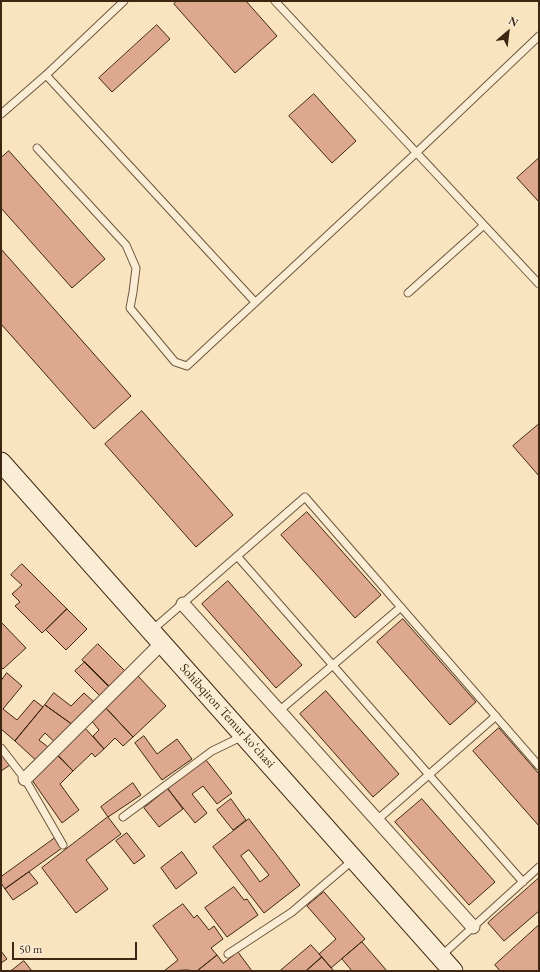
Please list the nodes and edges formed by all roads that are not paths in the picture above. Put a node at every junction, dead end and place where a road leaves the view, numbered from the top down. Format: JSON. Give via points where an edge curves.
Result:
{"nodes":[{"id":1,"x":124,"y":1,"type":"edge"},
{"id":2,"x":275,"y":1,"type":"edge"},
{"id":3,"x":539,"y":36,"type":"edge"},
{"id":4,"x":46,"y":75,"type":"junction"},
{"id":5,"x":1,"y":114,"type":"edge"},
{"id":6,"x":37,"y":148,"type":"dead end"},
{"id":7,"x":416,"y":153,"type":"junction"},
{"id":8,"x":484,"y":225,"type":"junction"},
{"id":9,"x":539,"y":284,"type":"edge"},
{"id":10,"x":408,"y":293,"type":"dead end"},
{"id":11,"x":255,"y":302,"type":"junction"},
{"id":12,"x":1,"y":462,"type":"edge"},
{"id":13,"x":237,"y":556,"type":"junction"},
{"id":14,"x":183,"y":604,"type":"junction"},
{"id":15,"x":401,"y":607,"type":"junction"},
{"id":16,"x":157,"y":637,"type":"junction"},
{"id":17,"x":333,"y":665,"type":"junction"},
{"id":18,"x":279,"y":711,"type":"junction"},
{"id":19,"x":496,"y":716,"type":"junction"},
{"id":20,"x":244,"y":736,"type":"junction"},
{"id":21,"x":1,"y":748,"type":"edge"},
{"id":22,"x":539,"y":766,"type":"edge"},
{"id":23,"x":428,"y":774,"type":"junction"},
{"id":24,"x":25,"y":779,"type":"junction"},
{"id":25,"x":123,"y":817,"type":"dead end"},
{"id":26,"x":377,"y":820,"type":"junction"},
{"id":27,"x":62,"y":845,"type":"dead end"},
{"id":28,"x":354,"y":859,"type":"junction"},
{"id":29,"x":539,"y":867,"type":"edge"},
{"id":30,"x":523,"y":882,"type":"junction"},
{"id":31,"x":473,"y":927,"type":"junction"},
{"id":32,"x":228,"y":954,"type":"dead end"},
{"id":33,"x":440,"y":957,"type":"junction"},
{"id":34,"x":453,"y":971,"type":"edge"}],
"edges":[{"from":1,"to":4,"type":"lane"},
{"from":2,"to":7,"type":"lane"},
{"from":3,"to":7,"type":"lane"},
{"from":4,"to":5,"type":"lane"},
{"from":4,"to":11,"type":"lane"},
{"from":6,"to":11,"type":"lane","via":[[126,245],[136,268],[130,308],[175,362],[187,366]]},
{"from":7,"to":8,"type":"lane"},
{"from":7,"to":11,"type":"lane"},
{"from":8,"to":9,"type":"lane"},
{"from":8,"to":10,"type":"lane"},
{"from":12,"to":16,"type":"main road","name":"Sohibqiron Temur koʻchasi"},
{"from":13,"to":14,"type":"lane"},
{"from":13,"to":15,"type":"lane","via":[[305,497]]},
{"from":13,"to":17,"type":"lane"},
{"from":14,"to":16,"type":"lane"},
{"from":14,"to":18,"type":"street"},
{"from":15,"to":17,"type":"lane"},
{"from":15,"to":19,"type":"lane"},
{"from":16,"to":20,"type":"main road","name":"Sohibqiron Temur koʻchasi"},
{"from":16,"to":24,"type":"street"},
{"from":17,"to":18,"type":"lane"},
{"from":17,"to":23,"type":"lane"},
{"from":18,"to":26,"type":"street"},
{"from":19,"to":22,"type":"lane"},
{"from":19,"to":23,"type":"lane"},
{"from":20,"to":25,"type":"lane","via":[[212,751]]},
{"from":20,"to":28,"type":"main road","name":"Sohibqiron Temur koʻchasi"},
{"from":21,"to":24,"type":"lane"},
{"from":23,"to":26,"type":"lane"},
{"from":23,"to":30,"type":"lane"},
{"from":24,"to":27,"type":"lane"},
{"from":26,"to":31,"type":"street"},
{"from":28,"to":32,"type":"lane","via":[[292,912]]},
{"from":28,"to":33,"type":"main road","name":"Sohibqiron Temur koʻchasi"},
{"from":29,"to":30,"type":"lane"},
{"from":30,"to":31,"type":"lane"},
{"from":31,"to":33,"type":"lane"},
{"from":33,"to":34,"type":"main road","name":"Sohibqiron Temur koʻchasi"}]}
